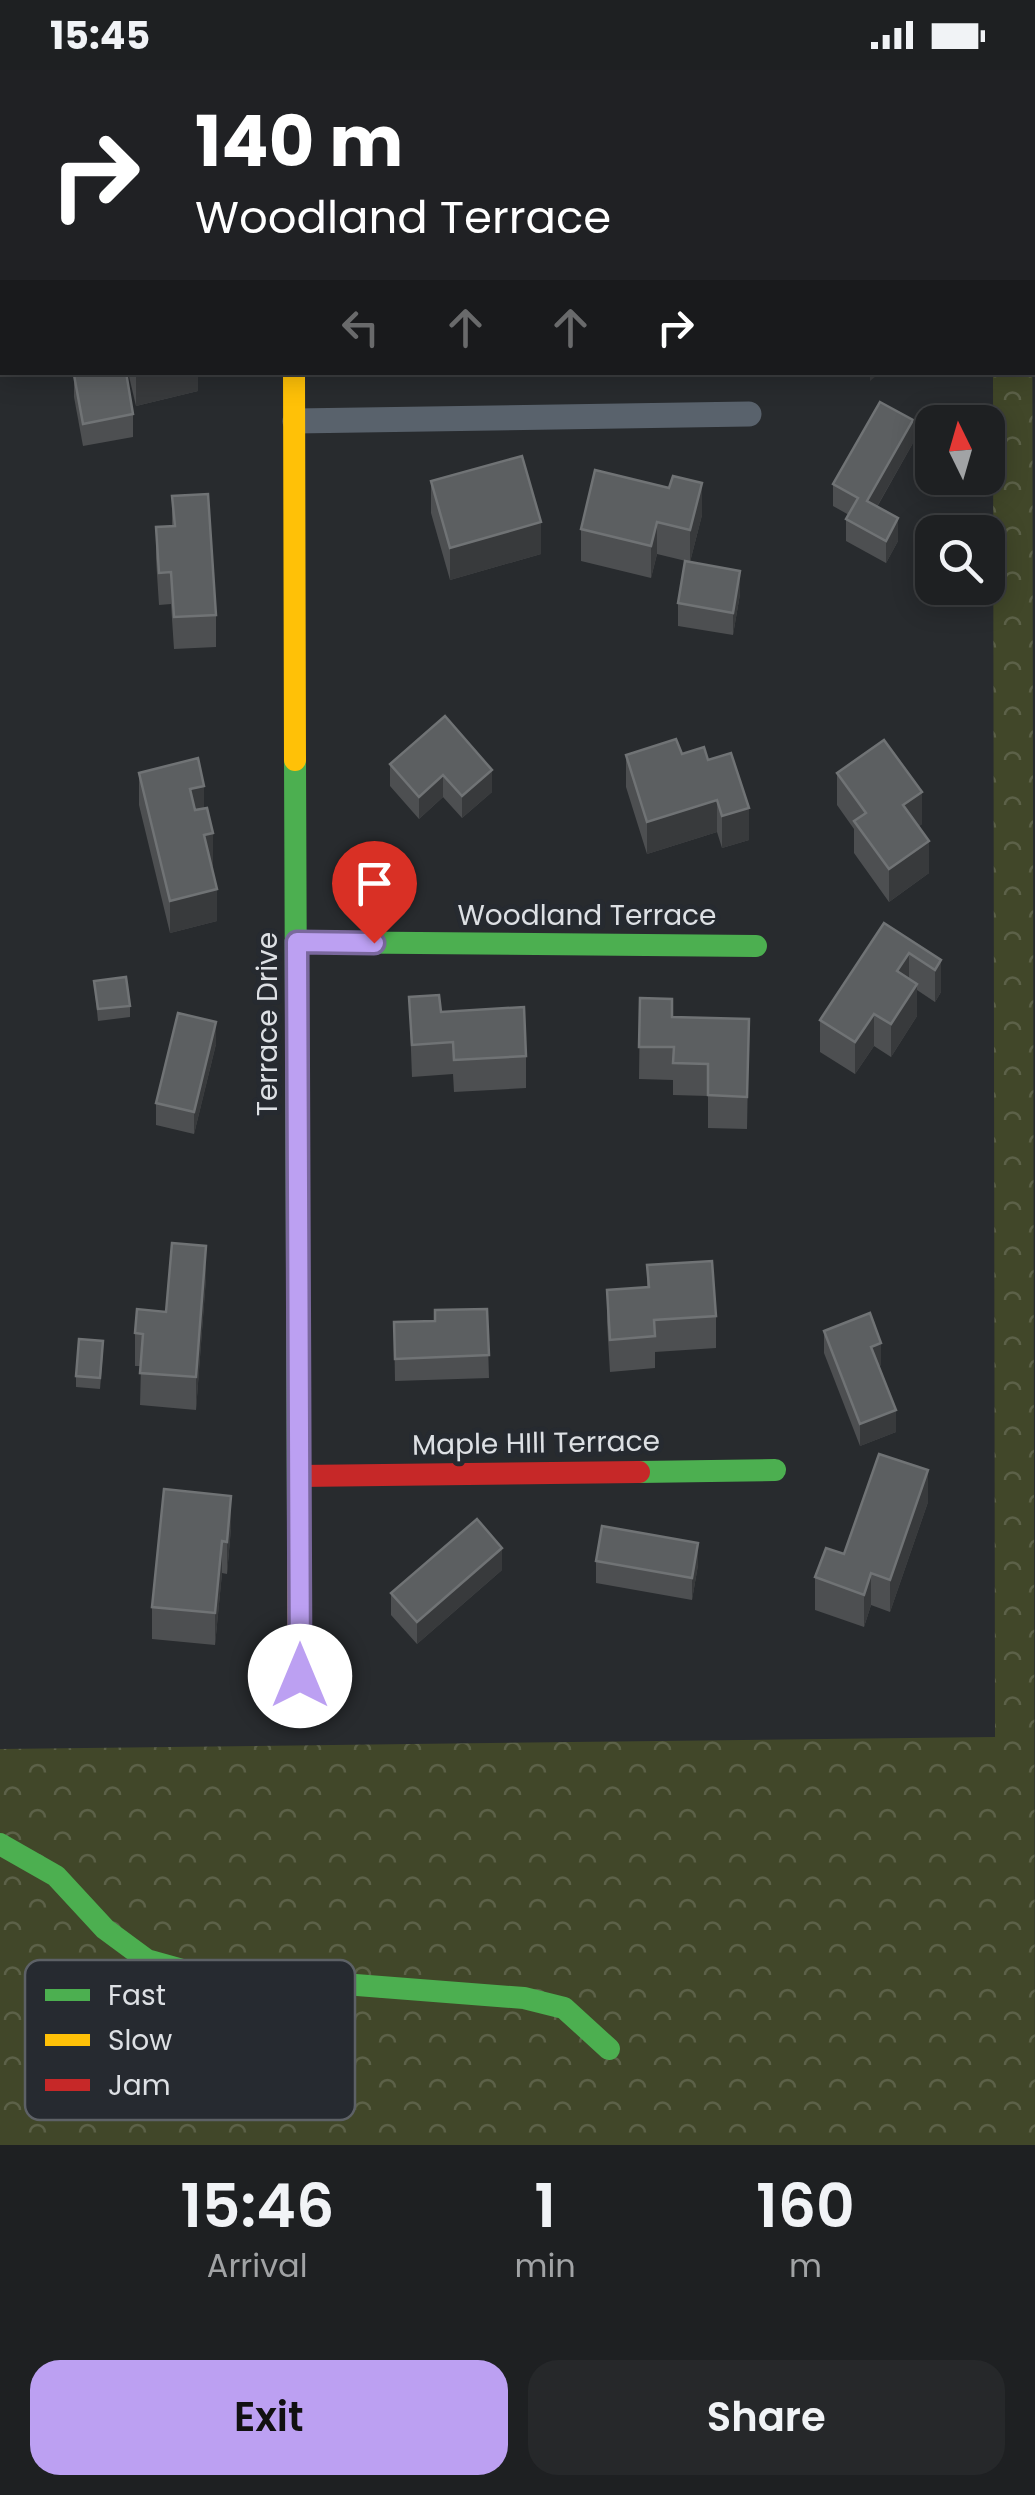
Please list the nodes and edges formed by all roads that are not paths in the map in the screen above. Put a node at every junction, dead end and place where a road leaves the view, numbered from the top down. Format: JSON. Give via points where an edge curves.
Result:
{"nodes":[{"id":1,"x":294,"y":375,"type":"edge"},
{"id":2,"x":749,"y":414,"type":"dead end"},
{"id":3,"x":295,"y":421,"type":"junction"},
{"id":4,"x":297,"y":942,"type":"junction"},
{"id":5,"x":756,"y":946,"type":"dead end"},
{"id":6,"x":775,"y":1470,"type":"dead end"},
{"id":7,"x":298,"y":1476,"type":"junction"},
{"id":8,"x":300,"y":1676,"type":"dead end"},
{"id":9,"x":0,"y":1844,"type":"edge"},
{"id":10,"x":147,"y":1960,"type":"edge"},
{"id":11,"x":355,"y":1985,"type":"edge"},
{"id":12,"x":609,"y":2049,"type":"dead end"}],
"edges":[{"from":1,"to":3,"type":"street","name":"Terrace Drive"},
{"from":2,"to":3,"type":"street"},
{"from":3,"to":4,"type":"street","name":"Terrace Drive"},
{"from":4,"to":5,"type":"street","name":"Woodland Terrace"},
{"from":4,"to":7,"type":"street","name":"Terrace Drive"},
{"from":6,"to":7,"type":"street","name":"Maple HIll Terrace"},
{"from":7,"to":8,"type":"street","name":"Terrace Drive"},
{"from":9,"to":10,"type":"street","via":[[56,1876],[105,1929]]},
{"from":11,"to":12,"type":"street","via":[[524,1998],[564,2008]]}]}
